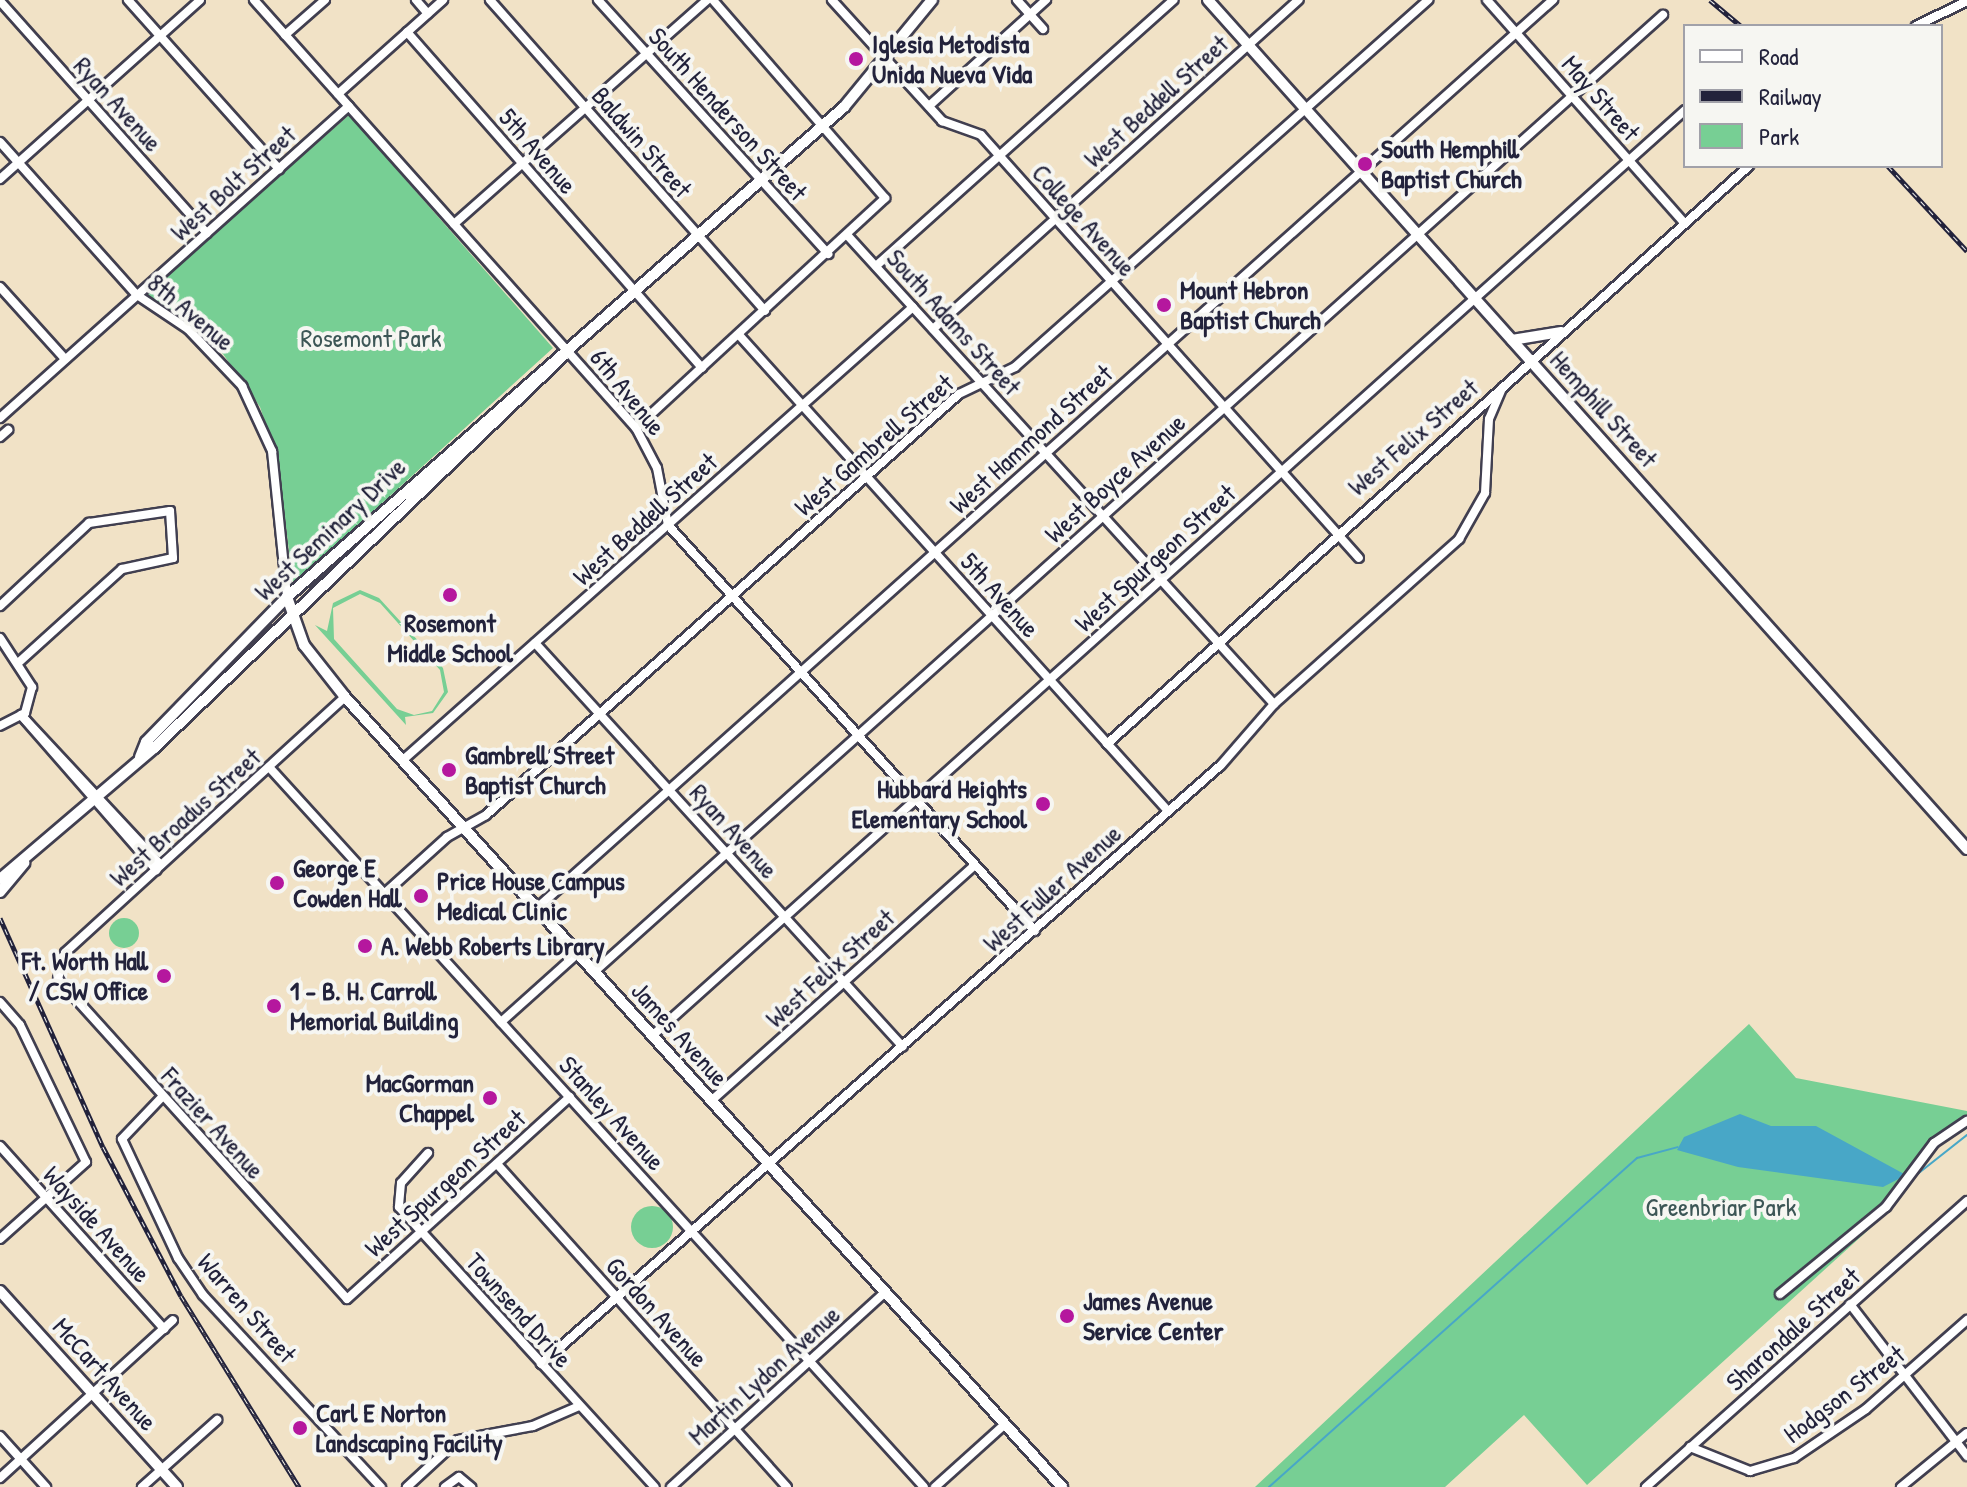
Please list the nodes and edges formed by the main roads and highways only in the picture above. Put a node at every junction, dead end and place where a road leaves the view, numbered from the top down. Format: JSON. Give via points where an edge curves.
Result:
{"nodes":[{"id":1,"x":932,"y":0,"type":"edge"},
{"id":2,"x":1208,"y":0,"type":"edge"},
{"id":3,"x":1561,"y":332,"type":"road end"},
{"id":4,"x":1512,"y":340,"type":"junction"},
{"id":5,"x":362,"y":537,"type":"junction"},
{"id":6,"x":287,"y":597,"type":"junction"},
{"id":7,"x":291,"y":610,"type":"junction"},
{"id":8,"x":140,"y":757,"type":"junction"},
{"id":9,"x":1967,"y":849,"type":"edge"},
{"id":10,"x":24,"y":863,"type":"junction"},
{"id":11,"x":0,"y":879,"type":"edge"},
{"id":12,"x":0,"y":892,"type":"edge"},
{"id":13,"x":0,"y":1291,"type":"edge"},
{"id":14,"x":177,"y":1487,"type":"edge"},
{"id":15,"x":1062,"y":1487,"type":"edge"}],
"edges":[{"from":1,"to":5,"type":"main road","name":"West Seminary Drive","via":[[825,124]]},
{"from":2,"to":4,"type":"main road","name":"Hemphill Street"},
{"from":3,"to":4,"type":"main road"},
{"from":4,"to":9,"type":"main road","name":"Hemphill Street"},
{"from":5,"to":6,"type":"main road","name":"West Seminary Drive"},
{"from":5,"to":7,"type":"main road","name":"West Seminary Drive"},
{"from":6,"to":7,"type":"main road","name":"James Avenue"},
{"from":6,"to":8,"type":"main road","name":"West Seminary Drive","via":[[146,742]]},
{"from":7,"to":8,"type":"main road","name":"West Seminary Drive"},
{"from":7,"to":15,"type":"main road","name":"James Avenue","via":[[304,645],[345,697]]},
{"from":8,"to":10,"type":"main road","name":"West Seminary Drive"},
{"from":10,"to":11,"type":"main road","name":"West Seminary Drive"},
{"from":10,"to":12,"type":"main road","name":"West Seminary Drive"},
{"from":13,"to":14,"type":"main road","name":"McCart Avenue"}]}
